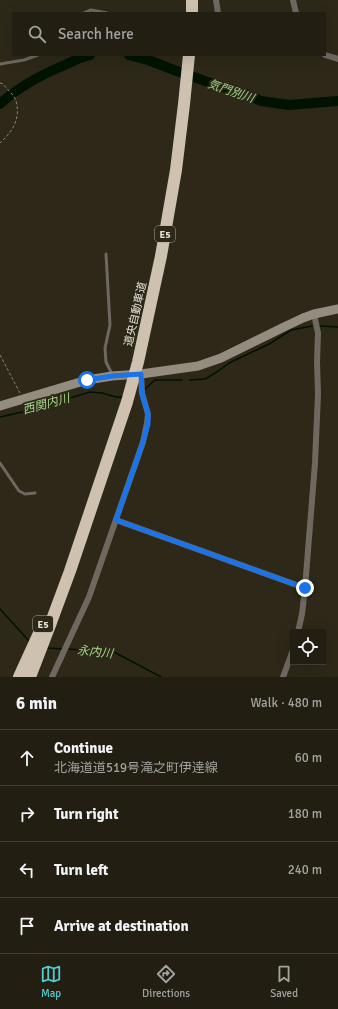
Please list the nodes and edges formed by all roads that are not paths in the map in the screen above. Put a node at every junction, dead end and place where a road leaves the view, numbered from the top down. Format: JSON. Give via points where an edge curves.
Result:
{"nodes":[{"id":1,"x":192,"y":0,"type":"edge"},
{"id":2,"x":216,"y":0,"type":"edge"},
{"id":3,"x":293,"y":0,"type":"edge"},
{"id":4,"x":86,"y":12,"type":"edge"},
{"id":5,"x":102,"y":12,"type":"edge"},
{"id":6,"x":192,"y":12,"type":"edge"},
{"id":7,"x":218,"y":12,"type":"edge"},
{"id":8,"x":296,"y":12,"type":"edge"},
{"id":9,"x":326,"y":55,"type":"edge"},
{"id":10,"x":35,"y":56,"type":"edge"},
{"id":11,"x":189,"y":56,"type":"edge"},
{"id":12,"x":338,"y":59,"type":"edge"},
{"id":13,"x":0,"y":64,"type":"edge"},
{"id":14,"x":106,"y":254,"type":"dead end"},
{"id":15,"x":338,"y":309,"type":"edge"},
{"id":16,"x":314,"y":314,"type":"junction"},
{"id":17,"x":139,"y":368,"type":"junction"},
{"id":18,"x":112,"y":376,"type":"junction"},
{"id":19,"x":0,"y":406,"type":"edge"},
{"id":20,"x":0,"y":463,"type":"edge"},
{"id":21,"x":35,"y":493,"type":"dead end"},
{"id":22,"x":116,"y":520,"type":"junction"},
{"id":23,"x":70,"y":571,"type":"junction"},
{"id":24,"x":305,"y":588,"type":"junction"},
{"id":25,"x":299,"y":629,"type":"edge"},
{"id":26,"x":290,"y":658,"type":"edge"},
{"id":27,"x":19,"y":677,"type":"edge"},
{"id":28,"x":30,"y":677,"type":"edge"},
{"id":29,"x":52,"y":677,"type":"edge"},
{"id":30,"x":283,"y":677,"type":"edge"}],
"edges":[{"from":1,"to":6,"type":"highway"},
{"from":2,"to":7,"type":"street"},
{"from":3,"to":8,"type":"street"},
{"from":4,"to":5,"type":"lane"},
{"from":9,"to":12,"type":"street"},
{"from":10,"to":13,"type":"lane"},
{"from":11,"to":17,"type":"highway","name":"道央自動車道","number":"E5","via":[[176,170]]},
{"from":14,"to":18,"type":"lane","via":[[110,325],[105,348],[106,362]]},
{"from":15,"to":16,"type":"main road"},
{"from":16,"to":17,"type":"main road","via":[[221,358],[198,366]]},
{"from":16,"to":24,"type":"street","via":[[318,333],[318,394]]},
{"from":17,"to":18,"type":"main road"},
{"from":17,"to":22,"type":"street","via":[[148,424]]},
{"from":17,"to":23,"type":"highway","name":"道央自動車道","number":"E5"},
{"from":18,"to":19,"type":"main road","via":[[87,380]]},
{"from":20,"to":21,"type":"lane","via":[[19,491],[25,494]]},
{"from":22,"to":24,"type":"street"},
{"from":22,"to":29,"type":"street","via":[[89,597]]},
{"from":23,"to":27,"type":"highway","name":"道央自動車道","number":"E5"},
{"from":23,"to":28,"type":"highway","name":"道央自動車道","number":"E5"},
{"from":24,"to":25,"type":"street"},
{"from":26,"to":30,"type":"street"}]}
